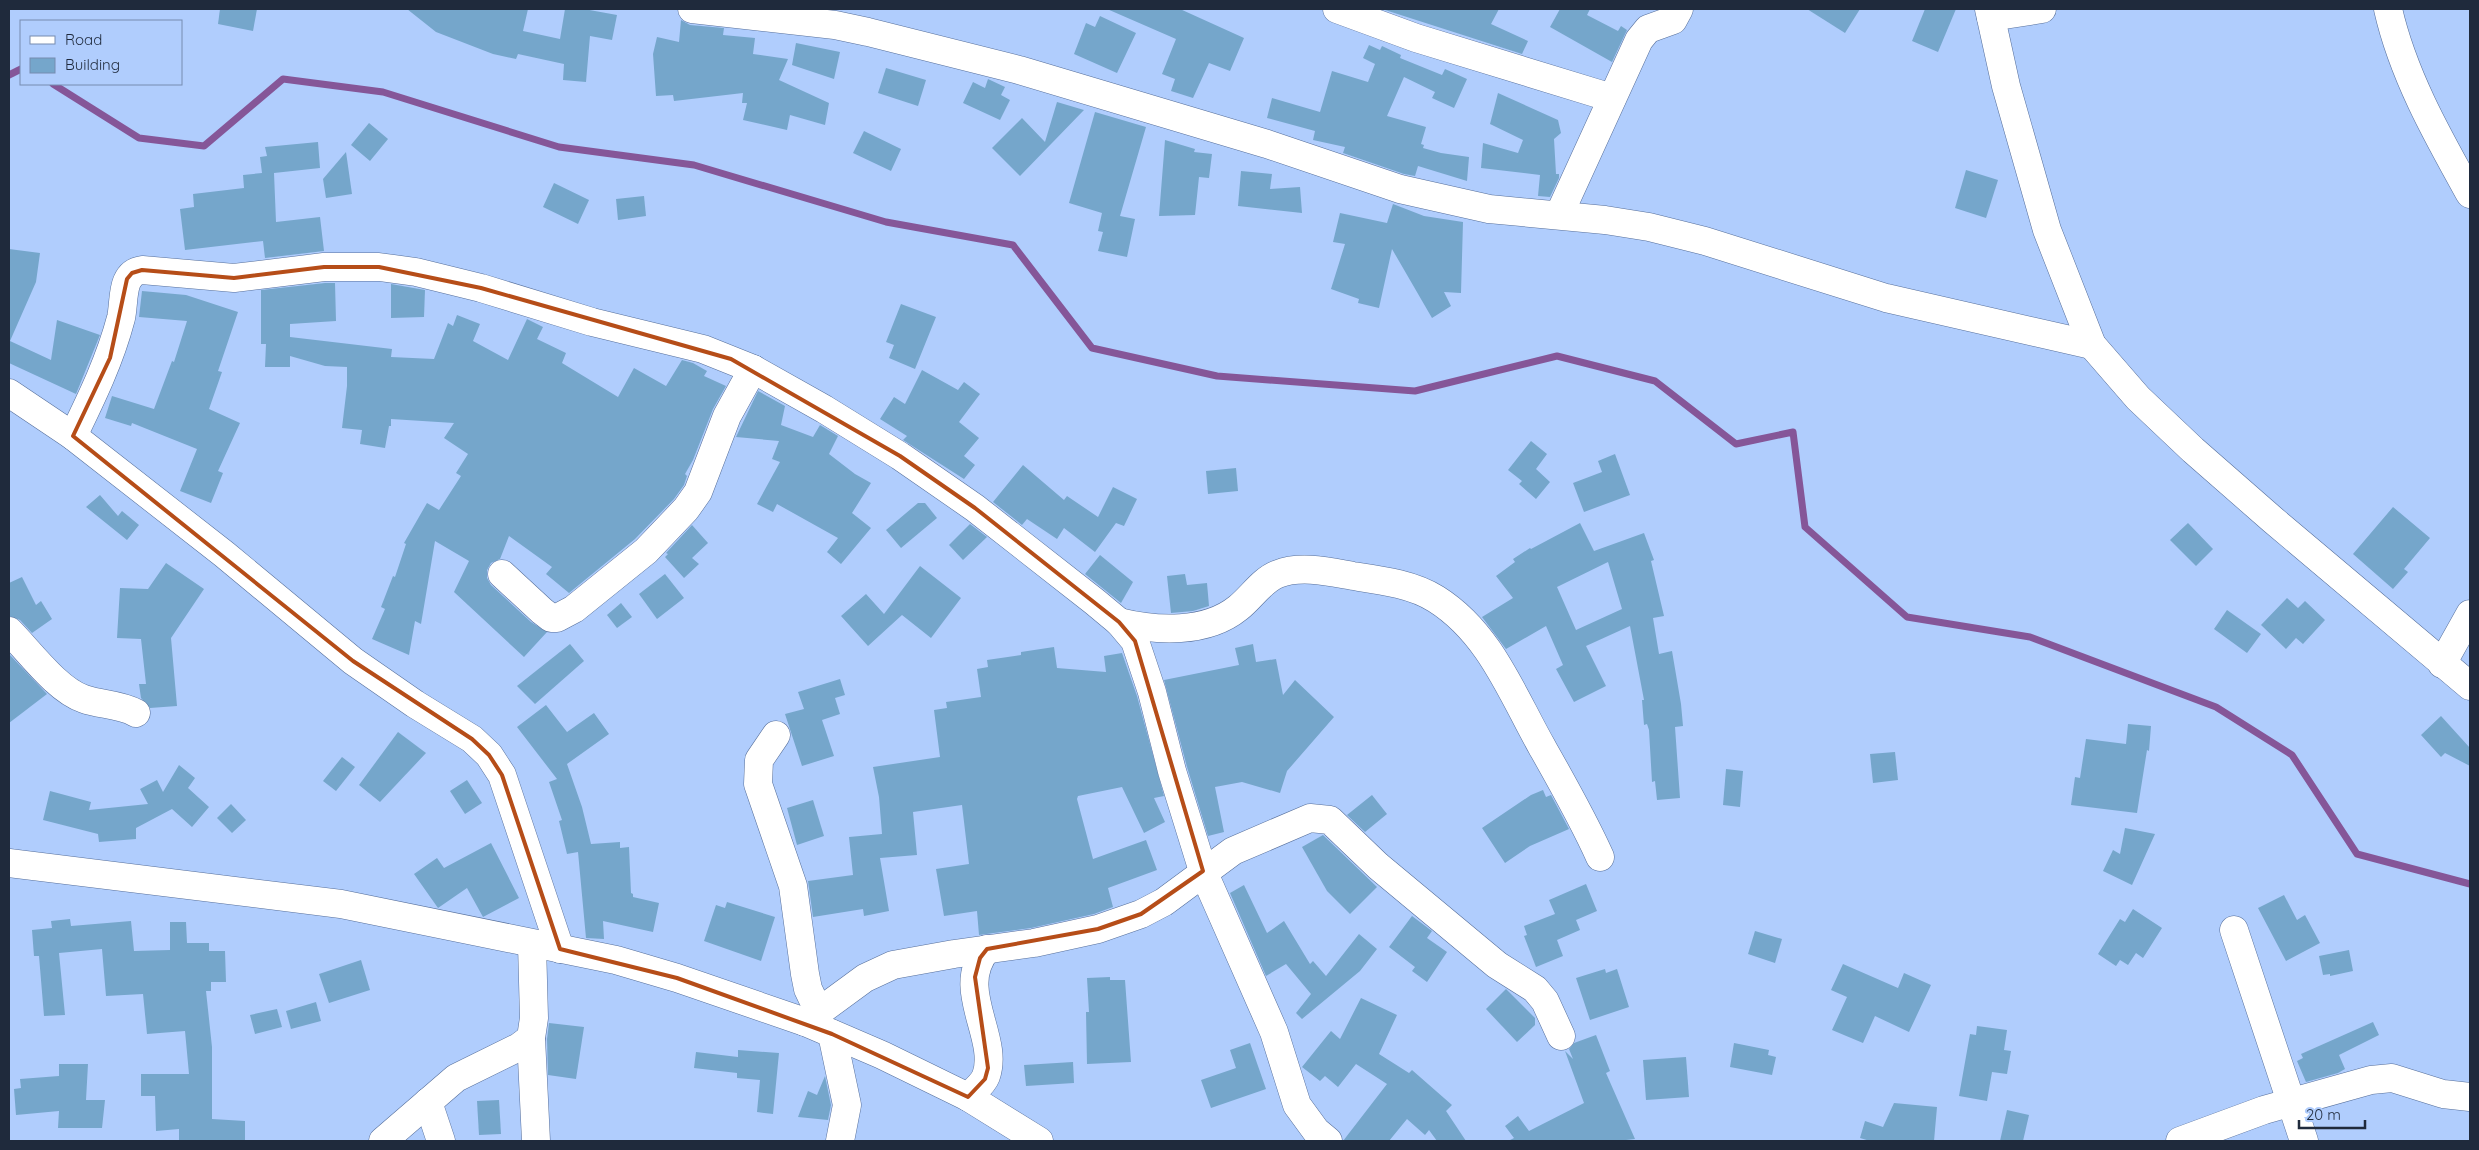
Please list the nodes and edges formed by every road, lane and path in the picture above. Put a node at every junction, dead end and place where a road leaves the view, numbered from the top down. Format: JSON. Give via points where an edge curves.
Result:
{"nodes":[{"id":1,"x":692,"y":9,"type":"edge"},
{"id":2,"x":1337,"y":9,"type":"edge"},
{"id":3,"x":1678,"y":9,"type":"edge"},
{"id":4,"x":2042,"y":9,"type":"edge"},
{"id":5,"x":2388,"y":9,"type":"edge"},
{"id":6,"x":1990,"y":13,"type":"edge"},
{"id":7,"x":1612,"y":98,"type":"junction"},
{"id":8,"x":2470,"y":194,"type":"edge"},
{"id":9,"x":1559,"y":215,"type":"junction"},
{"id":10,"x":2092,"y":346,"type":"junction"},
{"id":11,"x":753,"y":369,"type":"junction"},
{"id":12,"x":9,"y":393,"type":"edge"},
{"id":13,"x":73,"y":436,"type":"junction"},
{"id":14,"x":502,"y":574,"type":"dead end"},
{"id":15,"x":2470,"y":614,"type":"edge"},
{"id":16,"x":1118,"y":622,"type":"junction"},
{"id":17,"x":9,"y":631,"type":"edge"},
{"id":18,"x":2442,"y":664,"type":"junction"},
{"id":19,"x":2470,"y":686,"type":"edge"},
{"id":20,"x":136,"y":713,"type":"dead end"},
{"id":21,"x":776,"y":735,"type":"dead end"},
{"id":22,"x":1600,"y":857,"type":"dead end"},
{"id":23,"x":9,"y":863,"type":"edge"},
{"id":24,"x":1203,"y":871,"type":"junction"},
{"id":25,"x":2234,"y":930,"type":"dead end"},
{"id":26,"x":532,"y":944,"type":"junction"},
{"id":27,"x":560,"y":949,"type":"junction"},
{"id":28,"x":987,"y":949,"type":"junction"},
{"id":29,"x":818,"y":1023,"type":"junction"},
{"id":30,"x":1561,"y":1036,"type":"dead end"},
{"id":31,"x":530,"y":1038,"type":"junction"},
{"id":32,"x":968,"y":1097,"type":"junction"},
{"id":33,"x":2470,"y":1097,"type":"edge"},
{"id":34,"x":428,"y":1102,"type":"junction"},
{"id":35,"x":2292,"y":1103,"type":"junction"},
{"id":36,"x":383,"y":1141,"type":"edge"},
{"id":37,"x":441,"y":1141,"type":"edge"},
{"id":38,"x":536,"y":1141,"type":"edge"},
{"id":39,"x":840,"y":1141,"type":"edge"},
{"id":40,"x":1039,"y":1141,"type":"edge"},
{"id":41,"x":1328,"y":1141,"type":"edge"},
{"id":42,"x":2180,"y":1141,"type":"edge"},
{"id":43,"x":2304,"y":1141,"type":"edge"}],
"edges":[{"from":1,"to":9,"type":"street","via":[[834,25],[868,32],[1028,72],[1266,144],[1400,189],[1489,209]]},
{"from":2,"to":7,"type":"street","via":[[1416,38]]},
{"from":3,"to":7,"type":"street","via":[[1673,20],[1644,33]]},
{"from":4,"to":6,"type":"street"},
{"from":5,"to":8,"type":"street","via":[[2418,95]]},
{"from":6,"to":10,"type":"street","via":[[2006,86],[2047,230]]},
{"from":7,"to":9,"type":"street"},
{"from":9,"to":10,"type":"street","via":[[1649,227],[1886,298]]},
{"from":10,"to":18,"type":"street","via":[[2138,398],[2193,450]]},
{"from":11,"to":13,"type":"street","via":[[703,349],[592,322],[416,272],[354,266],[234,278],[142,270],[132,273],[127,279],[110,358]]},
{"from":11,"to":14,"type":"street","via":[[727,416],[698,492],[646,551],[557,618],[551,618],[542,611]]},
{"from":11,"to":16,"type":"street","via":[[900,456],[982,514]]},
{"from":12,"to":13,"type":"street"},
{"from":13,"to":27,"type":"street","via":[[224,554],[353,661],[472,739],[489,755],[502,775]]},
{"from":15,"to":18,"type":"street"},
{"from":16,"to":22,"type":"street","via":[[1160,628],[1217,622],[1237,610],[1275,576],[1300,570],[1369,578],[1410,587],[1434,598],[1458,614],[1496,662],[1576,806]]},
{"from":16,"to":24,"type":"street","via":[[1135,642],[1142,660]]},
{"from":17,"to":20,"type":"street","via":[[51,675],[82,699]]},
{"from":18,"to":19,"type":"street"},
{"from":21,"to":29,"type":"street","via":[[759,760],[758,784],[794,886],[805,974]]},
{"from":23,"to":26,"type":"street","via":[[335,903]]},
{"from":24,"to":28,"type":"street","via":[[1164,902],[1141,914],[1098,929]]},
{"from":24,"to":30,"type":"street","via":[[1233,851],[1291,825],[1310,818],[1330,820],[1378,866],[1497,966],[1535,989],[1545,1001]]},
{"from":24,"to":41,"type":"street","via":[[1274,1032],[1297,1104],[1304,1117]]},
{"from":25,"to":35,"type":"street"},
{"from":26,"to":27,"type":"street"},
{"from":26,"to":31,"type":"street","via":[[534,1018]]},
{"from":27,"to":29,"type":"street","via":[[616,960]]},
{"from":28,"to":29,"type":"street","via":[[912,961],[877,971]]},
{"from":28,"to":32,"type":"street","via":[[980,958],[975,977],[988,1068],[985,1079]]},
{"from":29,"to":32,"type":"street"},
{"from":29,"to":39,"type":"street","via":[[847,1105]]},
{"from":31,"to":34,"type":"street","via":[[519,1047],[456,1078]]},
{"from":31,"to":38,"type":"street"},
{"from":32,"to":40,"type":"street"},
{"from":33,"to":35,"type":"street","via":[[2443,1094],[2392,1078],[2371,1080]]},
{"from":34,"to":36,"type":"street"},
{"from":34,"to":37,"type":"street"},
{"from":35,"to":42,"type":"street"},
{"from":35,"to":43,"type":"street"}]}
